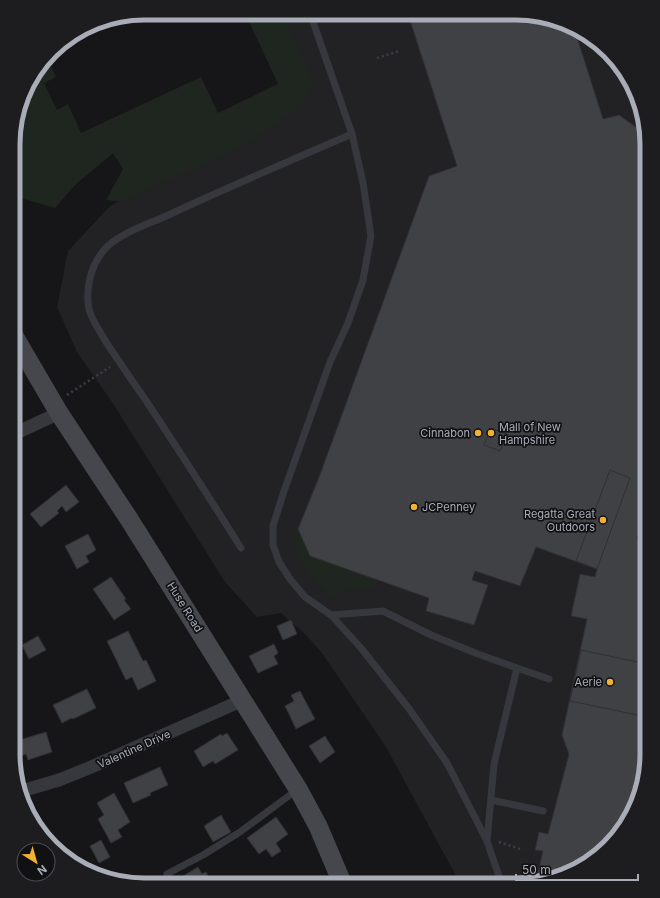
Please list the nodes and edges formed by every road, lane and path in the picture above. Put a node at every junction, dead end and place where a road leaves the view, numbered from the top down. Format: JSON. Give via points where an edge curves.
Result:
{"nodes":[{"id":1,"x":312,"y":20,"type":"edge"},
{"id":2,"x":399,"y":51,"type":"dead end"},
{"id":3,"x":377,"y":58,"type":"dead end"},
{"id":4,"x":352,"y":134,"type":"junction"},
{"id":5,"x":20,"y":344,"type":"edge"},
{"id":6,"x":118,"y":361,"type":"junction"},
{"id":7,"x":62,"y":404,"type":"junction"},
{"id":8,"x":20,"y":430,"type":"edge"},
{"id":9,"x":241,"y":548,"type":"dead end"},
{"id":10,"x":330,"y":615,"type":"junction"},
{"id":11,"x":517,"y":668,"type":"junction"},
{"id":12,"x":549,"y":679,"type":"dead end"},
{"id":13,"x":243,"y":700,"type":"junction"},
{"id":14,"x":298,"y":789,"type":"junction"},
{"id":15,"x":26,"y":790,"type":"edge"},
{"id":16,"x":491,"y":800,"type":"junction"},
{"id":17,"x":543,"y":812,"type":"dead end"},
{"id":18,"x":487,"y":840,"type":"junction"},
{"id":19,"x":523,"y":850,"type":"dead end"},
{"id":20,"x":167,"y":874,"type":"dead end"},
{"id":21,"x":340,"y":878,"type":"edge"},
{"id":22,"x":500,"y":878,"type":"edge"}],
"edges":[{"from":1,"to":4,"type":"lane"},
{"from":2,"to":3,"type":"path"},
{"from":4,"to":6,"type":"lane","via":[[126,234],[104,249],[91,273],[89,309],[95,324]]},
{"from":4,"to":10,"type":"lane","via":[[371,236],[367,262],[363,280],[304,432],[273,526],[273,545],[279,562],[305,597]]},
{"from":5,"to":7,"type":"street","name":"Huse Road"},
{"from":6,"to":7,"type":"path"},
{"from":6,"to":9,"type":"lane","via":[[183,456]]},
{"from":7,"to":8,"type":"street"},
{"from":7,"to":13,"type":"street","name":"Huse Road","via":[[129,519]]},
{"from":10,"to":11,"type":"lane","via":[[383,611],[431,635]]},
{"from":10,"to":18,"type":"lane","via":[[361,648],[447,763]]},
{"from":11,"to":12,"type":"lane"},
{"from":11,"to":16,"type":"lane","via":[[494,764]]},
{"from":13,"to":14,"type":"street","name":"Huse Road"},
{"from":13,"to":15,"type":"street","name":"Valentine Drive","via":[[89,768]]},
{"from":14,"to":20,"type":"lane","via":[[240,832]]},
{"from":14,"to":21,"type":"street","name":"Huse Road","via":[[318,826]]},
{"from":16,"to":17,"type":"lane"},
{"from":16,"to":18,"type":"lane"},
{"from":18,"to":19,"type":"path"},
{"from":18,"to":22,"type":"lane"}]}
